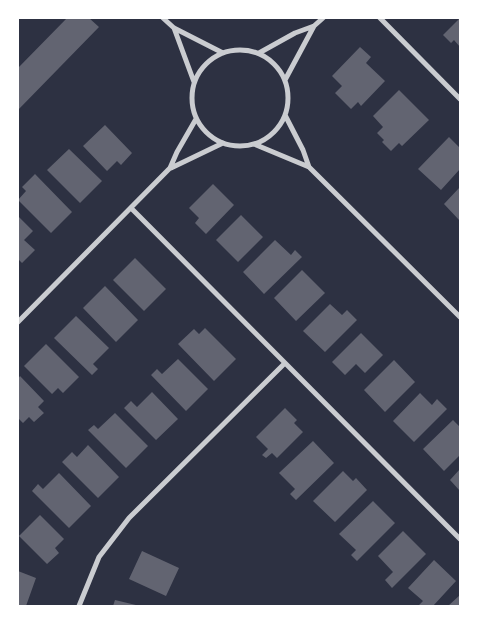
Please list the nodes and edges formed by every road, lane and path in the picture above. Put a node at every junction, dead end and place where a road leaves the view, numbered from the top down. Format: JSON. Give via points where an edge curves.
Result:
{"nodes":[{"id":1,"x":163,"y":18,"type":"edge"},
{"id":2,"x":323,"y":18,"type":"edge"},
{"id":3,"x":380,"y":18,"type":"edge"},
{"id":4,"x":314,"y":26,"type":"junction"},
{"id":5,"x":174,"y":28,"type":"junction"},
{"id":6,"x":223,"y":52,"type":"junction"},
{"id":7,"x":259,"y":53,"type":"junction"},
{"id":8,"x":285,"y":80,"type":"junction"},
{"id":9,"x":194,"y":82,"type":"junction"},
{"id":10,"x":460,"y":99,"type":"edge"},
{"id":11,"x":285,"y":115,"type":"junction"},
{"id":12,"x":196,"y":119,"type":"junction"},
{"id":13,"x":223,"y":143,"type":"junction"},
{"id":14,"x":254,"y":144,"type":"junction"},
{"id":15,"x":309,"y":167,"type":"junction"},
{"id":16,"x":170,"y":168,"type":"junction"},
{"id":17,"x":132,"y":209,"type":"junction"},
{"id":18,"x":460,"y":318,"type":"edge"},
{"id":19,"x":18,"y":322,"type":"edge"},
{"id":20,"x":285,"y":364,"type":"junction"},
{"id":21,"x":460,"y":539,"type":"edge"},
{"id":22,"x":79,"y":606,"type":"edge"}],
"edges":[{"from":1,"to":5,"type":"street"},
{"from":2,"to":4,"type":"street"},
{"from":3,"to":10,"type":"street"},
{"from":4,"to":7,"type":"street"},
{"from":4,"to":8,"type":"street"},
{"from":5,"to":6,"type":"street"},
{"from":5,"to":9,"type":"street"},
{"from":6,"to":7,"type":"street"},
{"from":6,"to":9,"type":"street","via":[[201,70]]},
{"from":7,"to":8,"type":"street","via":[[279,69]]},
{"from":8,"to":11,"type":"street","via":[[288,103]]},
{"from":9,"to":12,"type":"street","via":[[192,107]]},
{"from":11,"to":14,"type":"street","via":[[278,128]]},
{"from":11,"to":15,"type":"street"},
{"from":12,"to":13,"type":"street","via":[[208,134]]},
{"from":12,"to":16,"type":"street"},
{"from":13,"to":14,"type":"street"},
{"from":13,"to":16,"type":"street"},
{"from":14,"to":15,"type":"street"},
{"from":15,"to":18,"type":"street"},
{"from":16,"to":17,"type":"street"},
{"from":17,"to":19,"type":"street"},
{"from":17,"to":20,"type":"street"},
{"from":20,"to":21,"type":"street"},
{"from":20,"to":22,"type":"street","via":[[129,518],[100,557]]}]}
